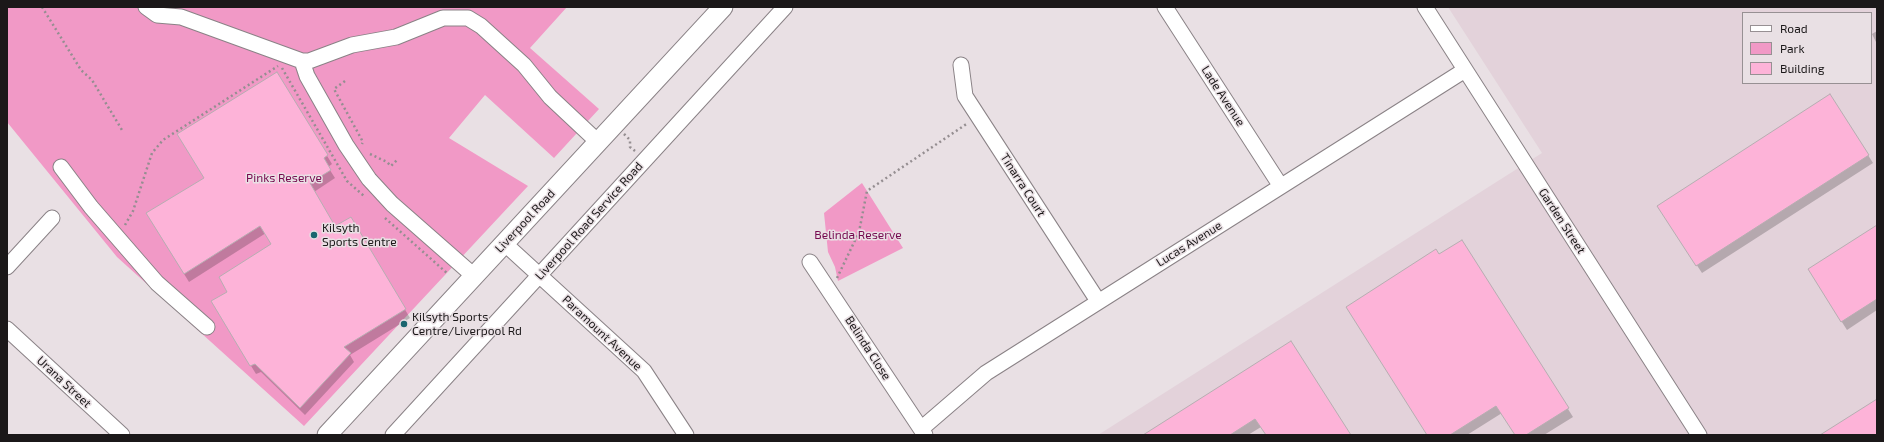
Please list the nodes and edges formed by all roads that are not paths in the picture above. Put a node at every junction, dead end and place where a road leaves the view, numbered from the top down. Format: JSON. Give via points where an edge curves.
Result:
{"nodes":[{"id":1,"x":146,"y":7,"type":"edge"},
{"id":2,"x":723,"y":7,"type":"edge"},
{"id":3,"x":785,"y":7,"type":"edge"},
{"id":4,"x":1166,"y":7,"type":"edge"},
{"id":5,"x":1425,"y":7,"type":"edge"},
{"id":6,"x":302,"y":61,"type":"junction"},
{"id":7,"x":962,"y":65,"type":"dead end"},
{"id":8,"x":1465,"y":70,"type":"junction"},
{"id":9,"x":598,"y":142,"type":"junction"},
{"id":10,"x":61,"y":167,"type":"dead end"},
{"id":11,"x":1280,"y":185,"type":"junction"},
{"id":12,"x":52,"y":218,"type":"dead end"},
{"id":13,"x":504,"y":243,"type":"junction"},
{"id":14,"x":810,"y":262,"type":"dead end"},
{"id":15,"x":7,"y":267,"type":"edge"},
{"id":16,"x":540,"y":275,"type":"junction"},
{"id":17,"x":474,"y":276,"type":"junction"},
{"id":18,"x":1098,"y":301,"type":"junction"},
{"id":19,"x":207,"y":327,"type":"dead end"},
{"id":20,"x":7,"y":329,"type":"edge"},
{"id":21,"x":923,"y":432,"type":"edge"},
{"id":22,"x":122,"y":435,"type":"edge"},
{"id":23,"x":327,"y":435,"type":"edge"},
{"id":24,"x":393,"y":435,"type":"edge"},
{"id":25,"x":686,"y":435,"type":"edge"},
{"id":26,"x":1700,"y":435,"type":"edge"}],
"edges":[{"from":1,"to":6,"type":"street","via":[[157,15],[181,18]]},
{"from":2,"to":9,"type":"main road","name":"Liverpool Road"},
{"from":3,"to":16,"type":"street","name":"Liverpool Road Service Road"},
{"from":4,"to":11,"type":"street","name":"Lade Avenue"},
{"from":5,"to":8,"type":"street","name":"Garden Street"},
{"from":6,"to":9,"type":"street","via":[[352,45],[396,37],[443,18],[468,18],[481,26],[524,65],[550,97]]},
{"from":6,"to":17,"type":"street","via":[[307,76],[346,145],[369,179],[392,204]]},
{"from":7,"to":18,"type":"street","name":"Tinarra Court","via":[[965,96]]},
{"from":8,"to":11,"type":"street","name":"Lucas Avenue"},
{"from":8,"to":26,"type":"street","name":"Garden Street"},
{"from":9,"to":13,"type":"main road","name":"Liverpool Road"},
{"from":10,"to":19,"type":"street","via":[[91,207],[157,283]]},
{"from":11,"to":18,"type":"street","name":"Lucas Avenue"},
{"from":12,"to":15,"type":"street"},
{"from":13,"to":16,"type":"street","name":"Paramount Avenue"},
{"from":13,"to":17,"type":"main road","name":"Liverpool Road"},
{"from":14,"to":21,"type":"street","name":"Belinda Close"},
{"from":16,"to":24,"type":"street","name":"Liverpool Road Service Road"},
{"from":16,"to":25,"type":"street","name":"Paramount Avenue","via":[[644,371]]},
{"from":17,"to":23,"type":"main road","name":"Liverpool Road"},
{"from":18,"to":21,"type":"street","name":"Lucas Avenue","via":[[986,373]]},
{"from":20,"to":22,"type":"street","name":"Urana Street"}]}
